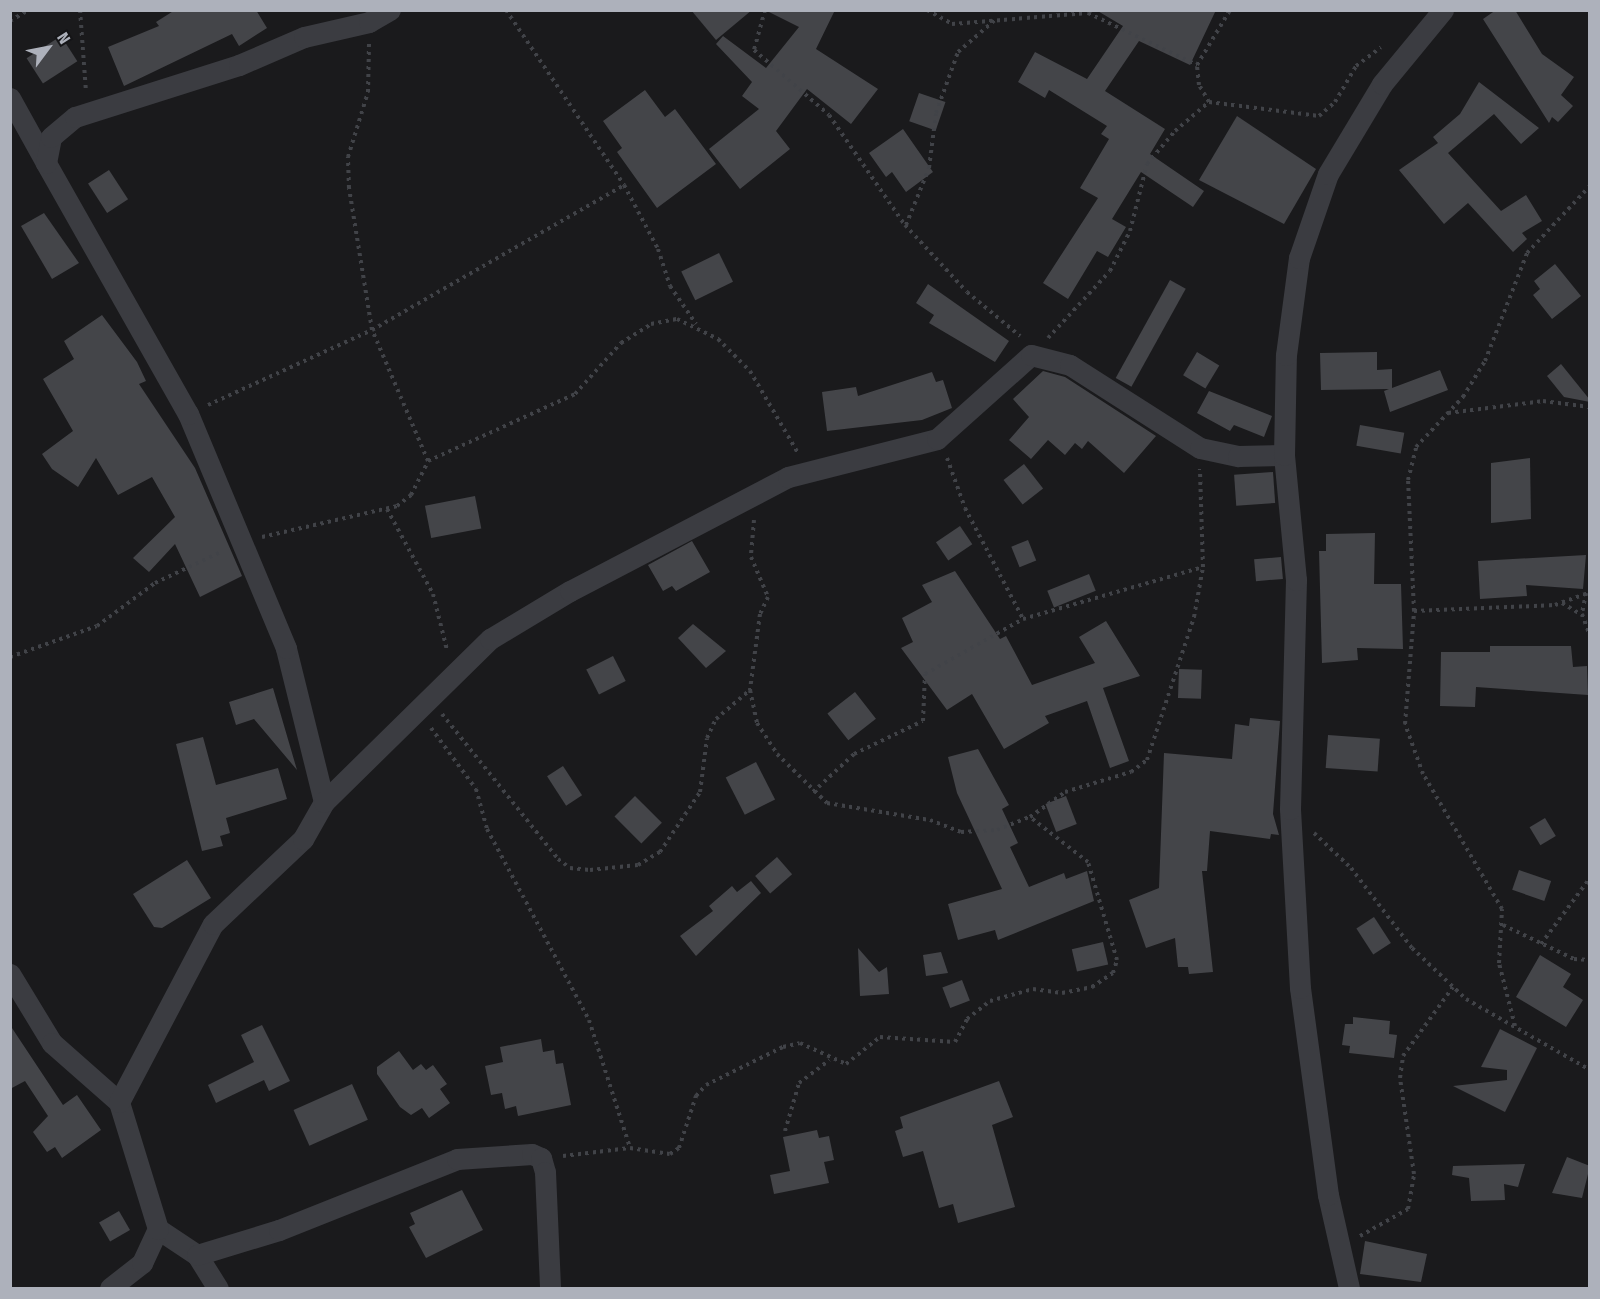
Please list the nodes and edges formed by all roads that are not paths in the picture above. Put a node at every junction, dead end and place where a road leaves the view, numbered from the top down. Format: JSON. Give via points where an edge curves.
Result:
{"nodes":[{"id":1,"x":390,"y":10,"type":"edge"},
{"id":2,"x":1443,"y":10,"type":"edge"},
{"id":3,"x":10,"y":98,"type":"edge"},
{"id":4,"x":46,"y":163,"type":"junction"},
{"id":5,"x":1284,"y":455,"type":"junction"},
{"id":6,"x":324,"y":802,"type":"junction"},
{"id":7,"x":10,"y":974,"type":"edge"},
{"id":8,"x":119,"y":1102,"type":"junction"},
{"id":9,"x":158,"y":1229,"type":"junction"},
{"id":10,"x":197,"y":1254,"type":"junction"},
{"id":11,"x":110,"y":1288,"type":"edge"},
{"id":12,"x":218,"y":1288,"type":"edge"},
{"id":13,"x":550,"y":1288,"type":"edge"},
{"id":14,"x":1349,"y":1288,"type":"edge"}],
"edges":[{"from":1,"to":4,"type":"street","via":[[369,22],[304,37],[239,65],[75,117],[51,137]]},
{"from":2,"to":5,"type":"street","via":[[1382,84],[1328,174],[1299,258],[1286,355]]},
{"from":3,"to":4,"type":"street"},
{"from":4,"to":6,"type":"street","via":[[188,414],[286,648]]},
{"from":5,"to":6,"type":"street","via":[[1238,456],[1200,448],[1070,365],[1034,351],[937,439],[807,470],[570,591],[490,639]]},
{"from":5,"to":14,"type":"street","via":[[1296,580],[1290,809],[1299,988],[1328,1195]]},
{"from":6,"to":8,"type":"street","via":[[303,839],[213,924]]},
{"from":7,"to":8,"type":"street","via":[[52,1043]]},
{"from":8,"to":9,"type":"street"},
{"from":9,"to":10,"type":"street"},
{"from":9,"to":11,"type":"street","via":[[142,1263]]},
{"from":10,"to":12,"type":"street"},
{"from":10,"to":13,"type":"street","via":[[279,1230],[457,1159],[517,1153],[542,1158]]}]}
